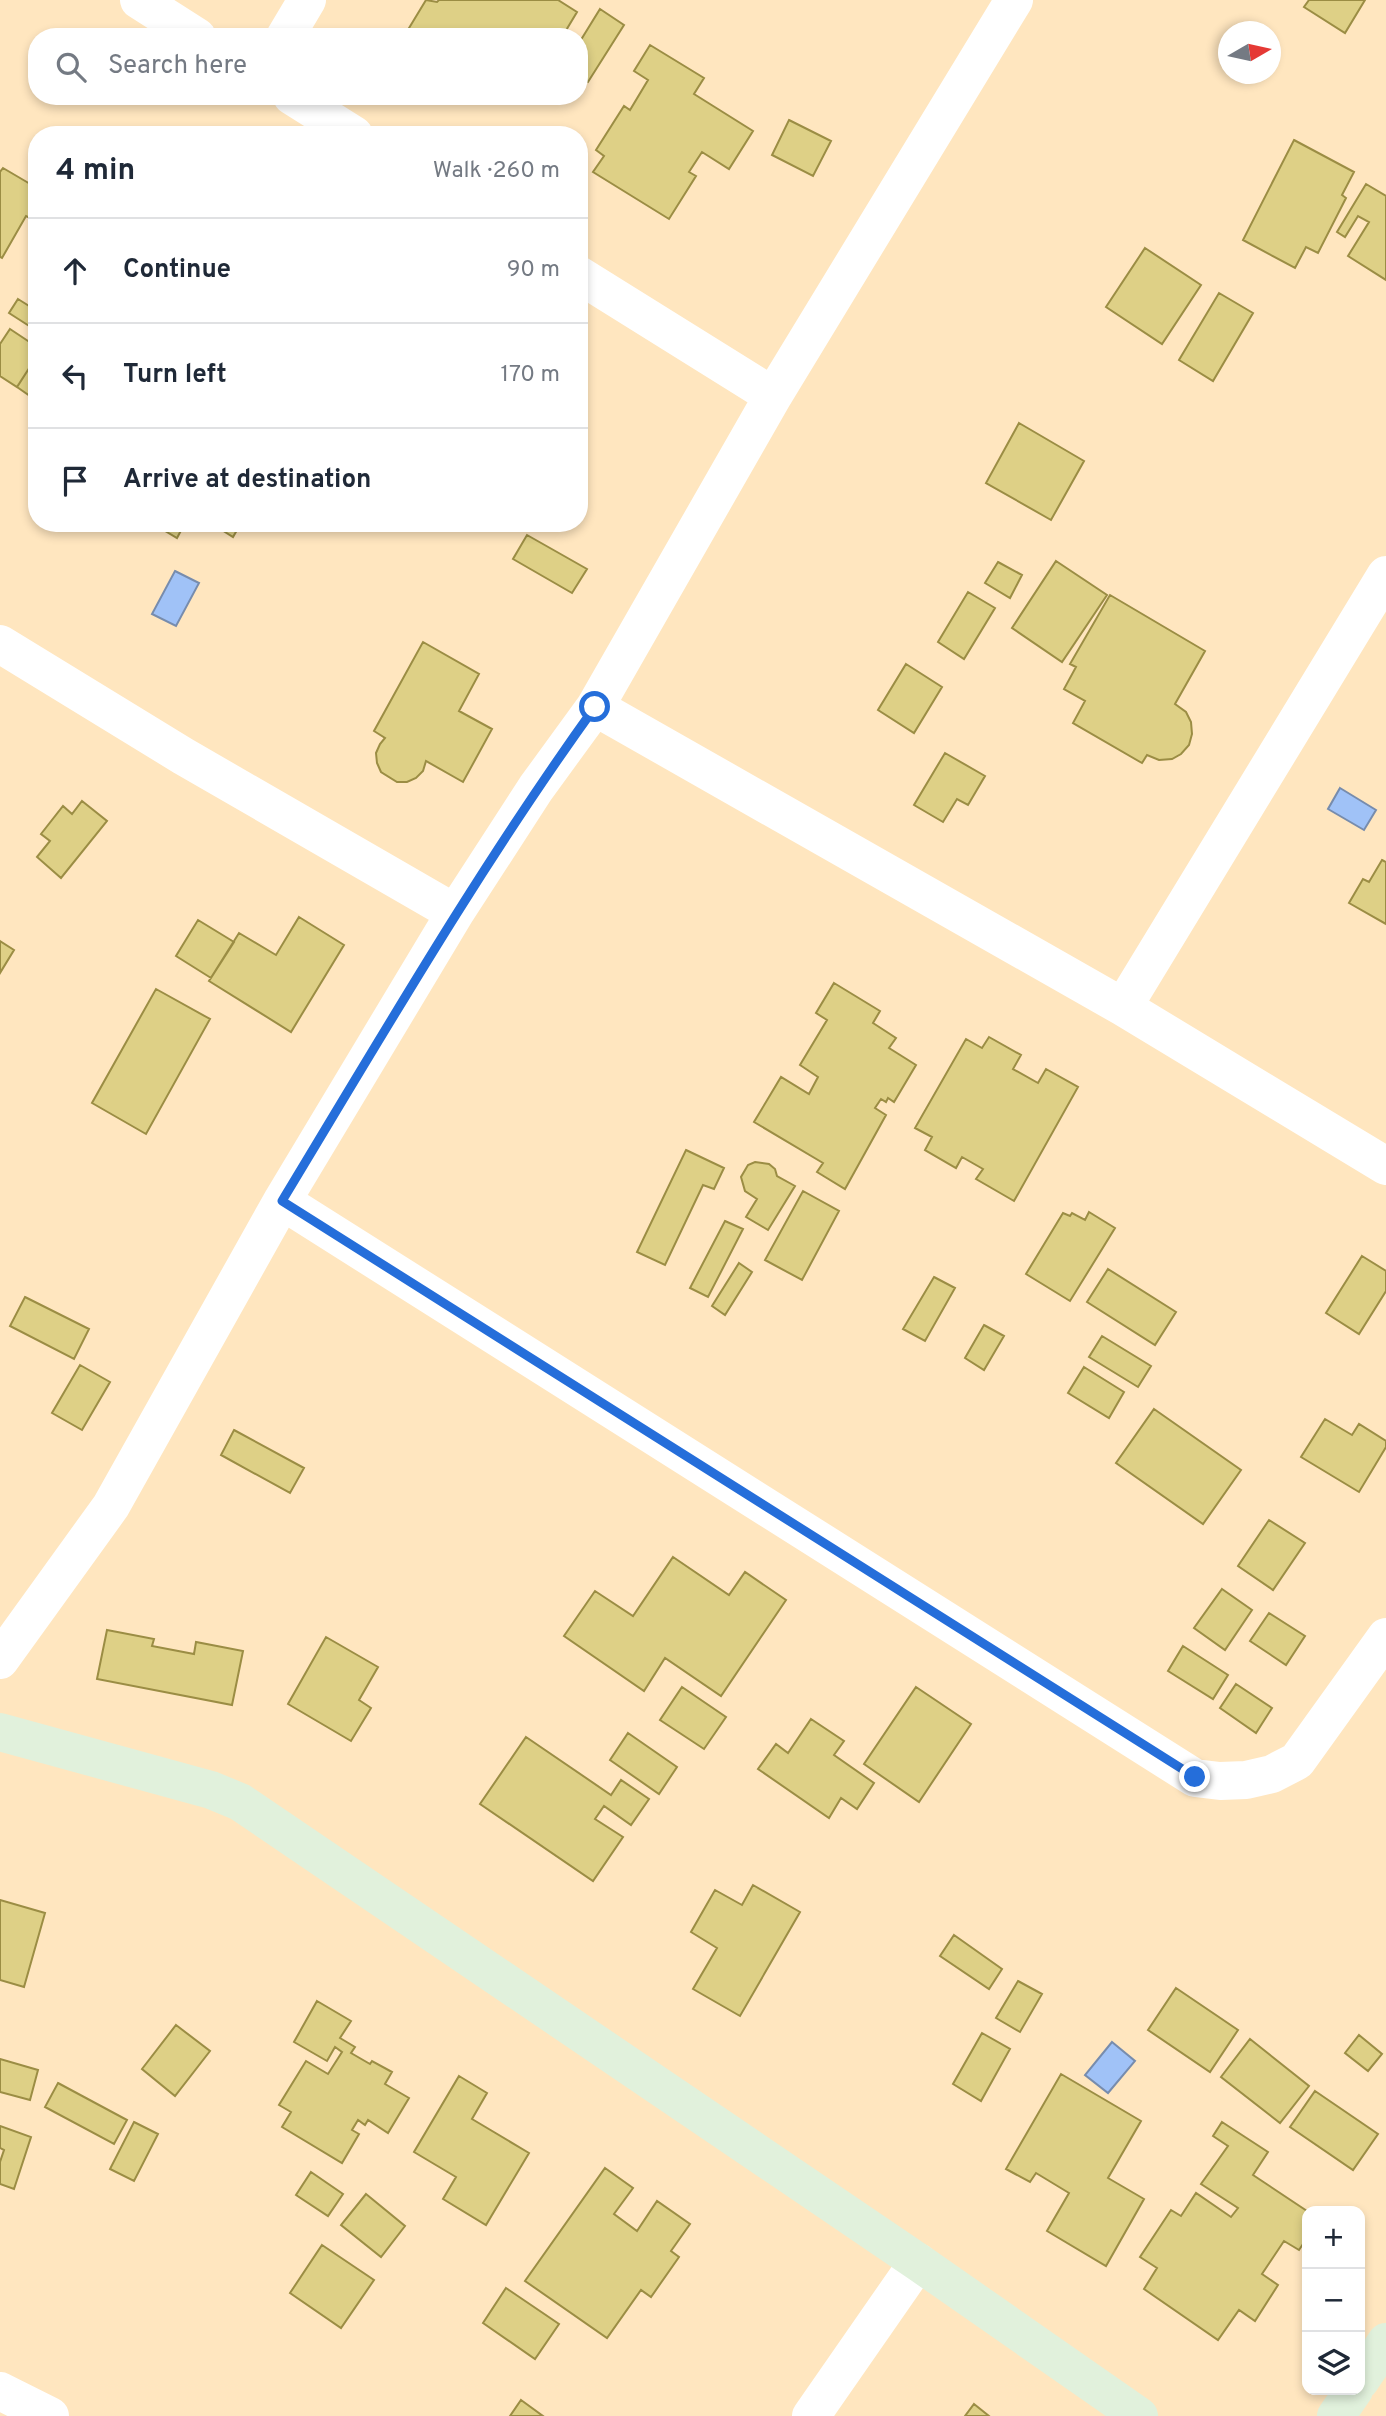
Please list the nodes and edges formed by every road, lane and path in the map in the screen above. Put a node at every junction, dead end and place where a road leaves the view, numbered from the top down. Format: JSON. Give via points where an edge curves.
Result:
{"nodes":[{"id":1,"x":139,"y":0,"type":"edge"},
{"id":2,"x":307,"y":0,"type":"edge"},
{"id":3,"x":1014,"y":0,"type":"edge"},
{"id":4,"x":183,"y":28,"type":"edge"},
{"id":5,"x":290,"y":28,"type":"edge"},
{"id":6,"x":306,"y":105,"type":"edge"},
{"id":7,"x":340,"y":126,"type":"edge"},
{"id":8,"x":588,"y":281,"type":"edge"},
{"id":9,"x":773,"y":396,"type":"junction"},
{"id":10,"x":1386,"y":575,"type":"edge"},
{"id":11,"x":0,"y":644,"type":"edge"},
{"id":12,"x":595,"y":707,"type":"junction"},
{"id":13,"x":456,"y":913,"type":"junction"},
{"id":14,"x":1123,"y":1007,"type":"junction"},
{"id":15,"x":1386,"y":1166,"type":"edge"},
{"id":16,"x":282,"y":1201,"type":"junction"},
{"id":17,"x":1386,"y":1637,"type":"edge"},
{"id":18,"x":0,"y":1660,"type":"edge"},
{"id":19,"x":0,"y":1732,"type":"edge"},
{"id":20,"x":918,"y":2262,"type":"junction"},
{"id":21,"x":1386,"y":2342,"type":"edge"},
{"id":22,"x":1365,"y":2374,"type":"edge"},
{"id":23,"x":0,"y":2391,"type":"edge"},
{"id":24,"x":1351,"y":2395,"type":"edge"},
{"id":25,"x":50,"y":2416,"type":"edge"},
{"id":26,"x":811,"y":2416,"type":"edge"},
{"id":27,"x":1139,"y":2416,"type":"edge"},
{"id":28,"x":1336,"y":2416,"type":"edge"}],
"edges":[{"from":1,"to":4,"type":"street"},
{"from":2,"to":5,"type":"street"},
{"from":3,"to":9,"type":"street"},
{"from":6,"to":7,"type":"street"},
{"from":8,"to":9,"type":"street"},
{"from":9,"to":12,"type":"street"},
{"from":10,"to":14,"type":"street"},
{"from":11,"to":13,"type":"street"},
{"from":12,"to":13,"type":"street","via":[[536,788]]},
{"from":12,"to":14,"type":"street"},
{"from":13,"to":16,"type":"street"},
{"from":14,"to":15,"type":"street"},
{"from":16,"to":17,"type":"street","via":[[1195,1777],[1220,1782],[1246,1780],[1297,1761]]},
{"from":16,"to":18,"type":"street","via":[[111,1506]]},
{"from":19,"to":20,"type":"street","via":[[240,1802]]},
{"from":20,"to":26,"type":"street"},
{"from":20,"to":27,"type":"street"},
{"from":21,"to":22,"type":"street"},
{"from":23,"to":25,"type":"street"},
{"from":24,"to":28,"type":"street"}]}
